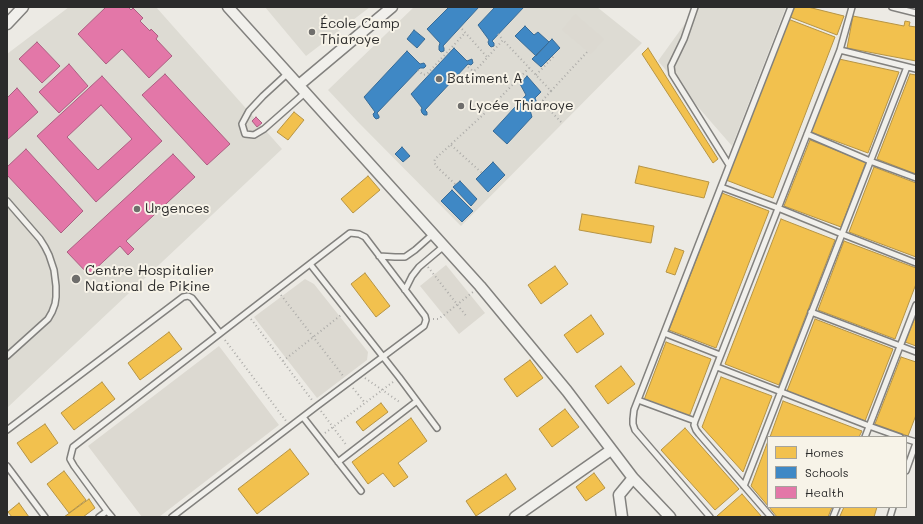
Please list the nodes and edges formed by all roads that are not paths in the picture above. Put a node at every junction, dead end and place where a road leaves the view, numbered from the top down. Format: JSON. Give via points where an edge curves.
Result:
{"nodes":[{"id":1,"x":22,"y":7,"type":"edge"},
{"id":2,"x":228,"y":7,"type":"edge"},
{"id":3,"x":392,"y":7,"type":"edge"},
{"id":4,"x":695,"y":7,"type":"edge"},
{"id":5,"x":791,"y":7,"type":"edge"},
{"id":6,"x":852,"y":7,"type":"edge"},
{"id":7,"x":892,"y":7,"type":"edge"},
{"id":8,"x":916,"y":13,"type":"edge"},
{"id":9,"x":7,"y":24,"type":"edge"},
{"id":10,"x":840,"y":50,"type":"junction"},
{"id":11,"x":907,"y":67,"type":"junction"},
{"id":12,"x":916,"y":69,"type":"edge"},
{"id":13,"x":288,"y":72,"type":"junction"},
{"id":14,"x":302,"y":88,"type":"junction"},
{"id":15,"x":807,"y":134,"type":"junction"},
{"id":16,"x":870,"y":161,"type":"junction"},
{"id":17,"x":729,"y":165,"type":"junction"},
{"id":18,"x":916,"y":178,"type":"edge"},
{"id":19,"x":721,"y":187,"type":"junction"},
{"id":20,"x":7,"y":201,"type":"edge"},
{"id":21,"x":778,"y":208,"type":"junction"},
{"id":22,"x":433,"y":234,"type":"junction"},
{"id":23,"x":842,"y":234,"type":"junction"},
{"id":24,"x":444,"y":246,"type":"junction"},
{"id":25,"x":379,"y":256,"type":"junction"},
{"id":26,"x":916,"y":263,"type":"edge"},
{"id":27,"x":310,"y":264,"type":"junction"},
{"id":28,"x":405,"y":290,"type":"junction"},
{"id":29,"x":916,"y":305,"type":"edge"},
{"id":30,"x":811,"y":312,"type":"junction"},
{"id":31,"x":220,"y":333,"type":"junction"},
{"id":32,"x":664,"y":333,"type":"junction"},
{"id":33,"x":900,"y":346,"type":"junction"},
{"id":34,"x":916,"y":352,"type":"edge"},
{"id":35,"x":720,"y":354,"type":"junction"},
{"id":36,"x":7,"y":356,"type":"edge"},
{"id":37,"x":383,"y":357,"type":"junction"},
{"id":38,"x":717,"y":367,"type":"junction"},
{"id":39,"x":780,"y":392,"type":"junction"},
{"id":40,"x":638,"y":400,"type":"junction"},
{"id":41,"x":417,"y":401,"type":"junction"},
{"id":42,"x":303,"y":417,"type":"junction"},
{"id":43,"x":695,"y":421,"type":"junction"},
{"id":44,"x":869,"y":426,"type":"junction"},
{"id":45,"x":437,"y":428,"type":"dead end"},
{"id":46,"x":7,"y":430,"type":"edge"},
{"id":47,"x":865,"y":436,"type":"edge"},
{"id":48,"x":897,"y":436,"type":"edge"},
{"id":49,"x":916,"y":443,"type":"edge"},
{"id":50,"x":611,"y":450,"type":"junction"},
{"id":51,"x":338,"y":462,"type":"junction"},
{"id":52,"x":7,"y":466,"type":"edge"},
{"id":53,"x":907,"y":468,"type":"edge"},
{"id":54,"x":633,"y":478,"type":"junction"},
{"id":55,"x":744,"y":486,"type":"junction"},
{"id":56,"x":361,"y":491,"type":"dead end"},
{"id":57,"x":107,"y":511,"type":"junction"},
{"id":58,"x":45,"y":517,"type":"edge"},
{"id":59,"x":99,"y":517,"type":"edge"},
{"id":60,"x":112,"y":517,"type":"edge"},
{"id":61,"x":172,"y":517,"type":"edge"},
{"id":62,"x":515,"y":517,"type":"edge"},
{"id":63,"x":622,"y":517,"type":"edge"},
{"id":64,"x":670,"y":517,"type":"edge"},
{"id":65,"x":710,"y":517,"type":"edge"},
{"id":66,"x":771,"y":517,"type":"edge"}],
"edges":[{"from":1,"to":9,"type":"street"},
{"from":2,"to":13,"type":"street"},
{"from":3,"to":14,"type":"street"},
{"from":4,"to":17,"type":"lane","via":[[671,66],[672,74]]},
{"from":5,"to":17,"type":"lane"},
{"from":6,"to":10,"type":"lane"},
{"from":7,"to":8,"type":"lane"},
{"from":10,"to":11,"type":"lane"},
{"from":10,"to":15,"type":"lane"},
{"from":11,"to":12,"type":"lane"},
{"from":11,"to":16,"type":"lane"},
{"from":13,"to":14,"type":"street"},
{"from":13,"to":14,"type":"lane","via":[[248,111],[242,124],[245,134],[254,135],[264,129]]},
{"from":14,"to":22,"type":"street"},
{"from":15,"to":16,"type":"lane"},
{"from":15,"to":21,"type":"lane"},
{"from":16,"to":18,"type":"lane"},
{"from":16,"to":23,"type":"lane"},
{"from":17,"to":19,"type":"lane"},
{"from":19,"to":21,"type":"lane"},
{"from":19,"to":32,"type":"lane"},
{"from":20,"to":36,"type":"lane","via":[[45,247],[54,270],[56,292],[55,304],[48,319]]},
{"from":21,"to":23,"type":"lane"},
{"from":21,"to":35,"type":"lane"},
{"from":22,"to":24,"type":"street"},
{"from":22,"to":25,"type":"lane","via":[[405,256]]},
{"from":23,"to":26,"type":"lane"},
{"from":23,"to":30,"type":"lane"},
{"from":24,"to":28,"type":"lane","via":[[419,267]]},
{"from":24,"to":50,"type":"street","via":[[567,391]]},
{"from":25,"to":27,"type":"lane","via":[[365,237],[350,233]]},
{"from":25,"to":28,"type":"lane"},
{"from":27,"to":31,"type":"lane"},
{"from":27,"to":37,"type":"lane"},
{"from":28,"to":37,"type":"lane","via":[[426,320],[424,326]]},
{"from":29,"to":33,"type":"lane"},
{"from":30,"to":33,"type":"lane"},
{"from":30,"to":39,"type":"lane"},
{"from":31,"to":46,"type":"lane","via":[[192,298],[183,297]]},
{"from":31,"to":57,"type":"lane","via":[[72,447],[70,459]]},
{"from":32,"to":35,"type":"lane"},
{"from":32,"to":40,"type":"lane"},
{"from":33,"to":34,"type":"lane"},
{"from":33,"to":44,"type":"lane"},
{"from":35,"to":38,"type":"lane"},
{"from":37,"to":41,"type":"lane"},
{"from":37,"to":42,"type":"lane"},
{"from":38,"to":39,"type":"lane"},
{"from":38,"to":43,"type":"lane"},
{"from":39,"to":44,"type":"lane"},
{"from":39,"to":55,"type":"lane"},
{"from":40,"to":43,"type":"lane"},
{"from":40,"to":65,"type":"lane","via":[[633,419],[636,430]]},
{"from":41,"to":45,"type":"lane"},
{"from":41,"to":51,"type":"lane"},
{"from":42,"to":51,"type":"lane"},
{"from":42,"to":61,"type":"lane"},
{"from":43,"to":55,"type":"lane","via":[[694,425],[699,434]]},
{"from":44,"to":47,"type":"lane"},
{"from":44,"to":48,"type":"lane"},
{"from":49,"to":53,"type":"lane"},
{"from":50,"to":54,"type":"street"},
{"from":50,"to":62,"type":"street"},
{"from":51,"to":56,"type":"lane"},
{"from":52,"to":58,"type":"lane"},
{"from":54,"to":63,"type":"street","via":[[619,495]]},
{"from":54,"to":64,"type":"street"},
{"from":55,"to":66,"type":"lane"},
{"from":57,"to":59,"type":"lane"},
{"from":57,"to":60,"type":"lane"}]}
